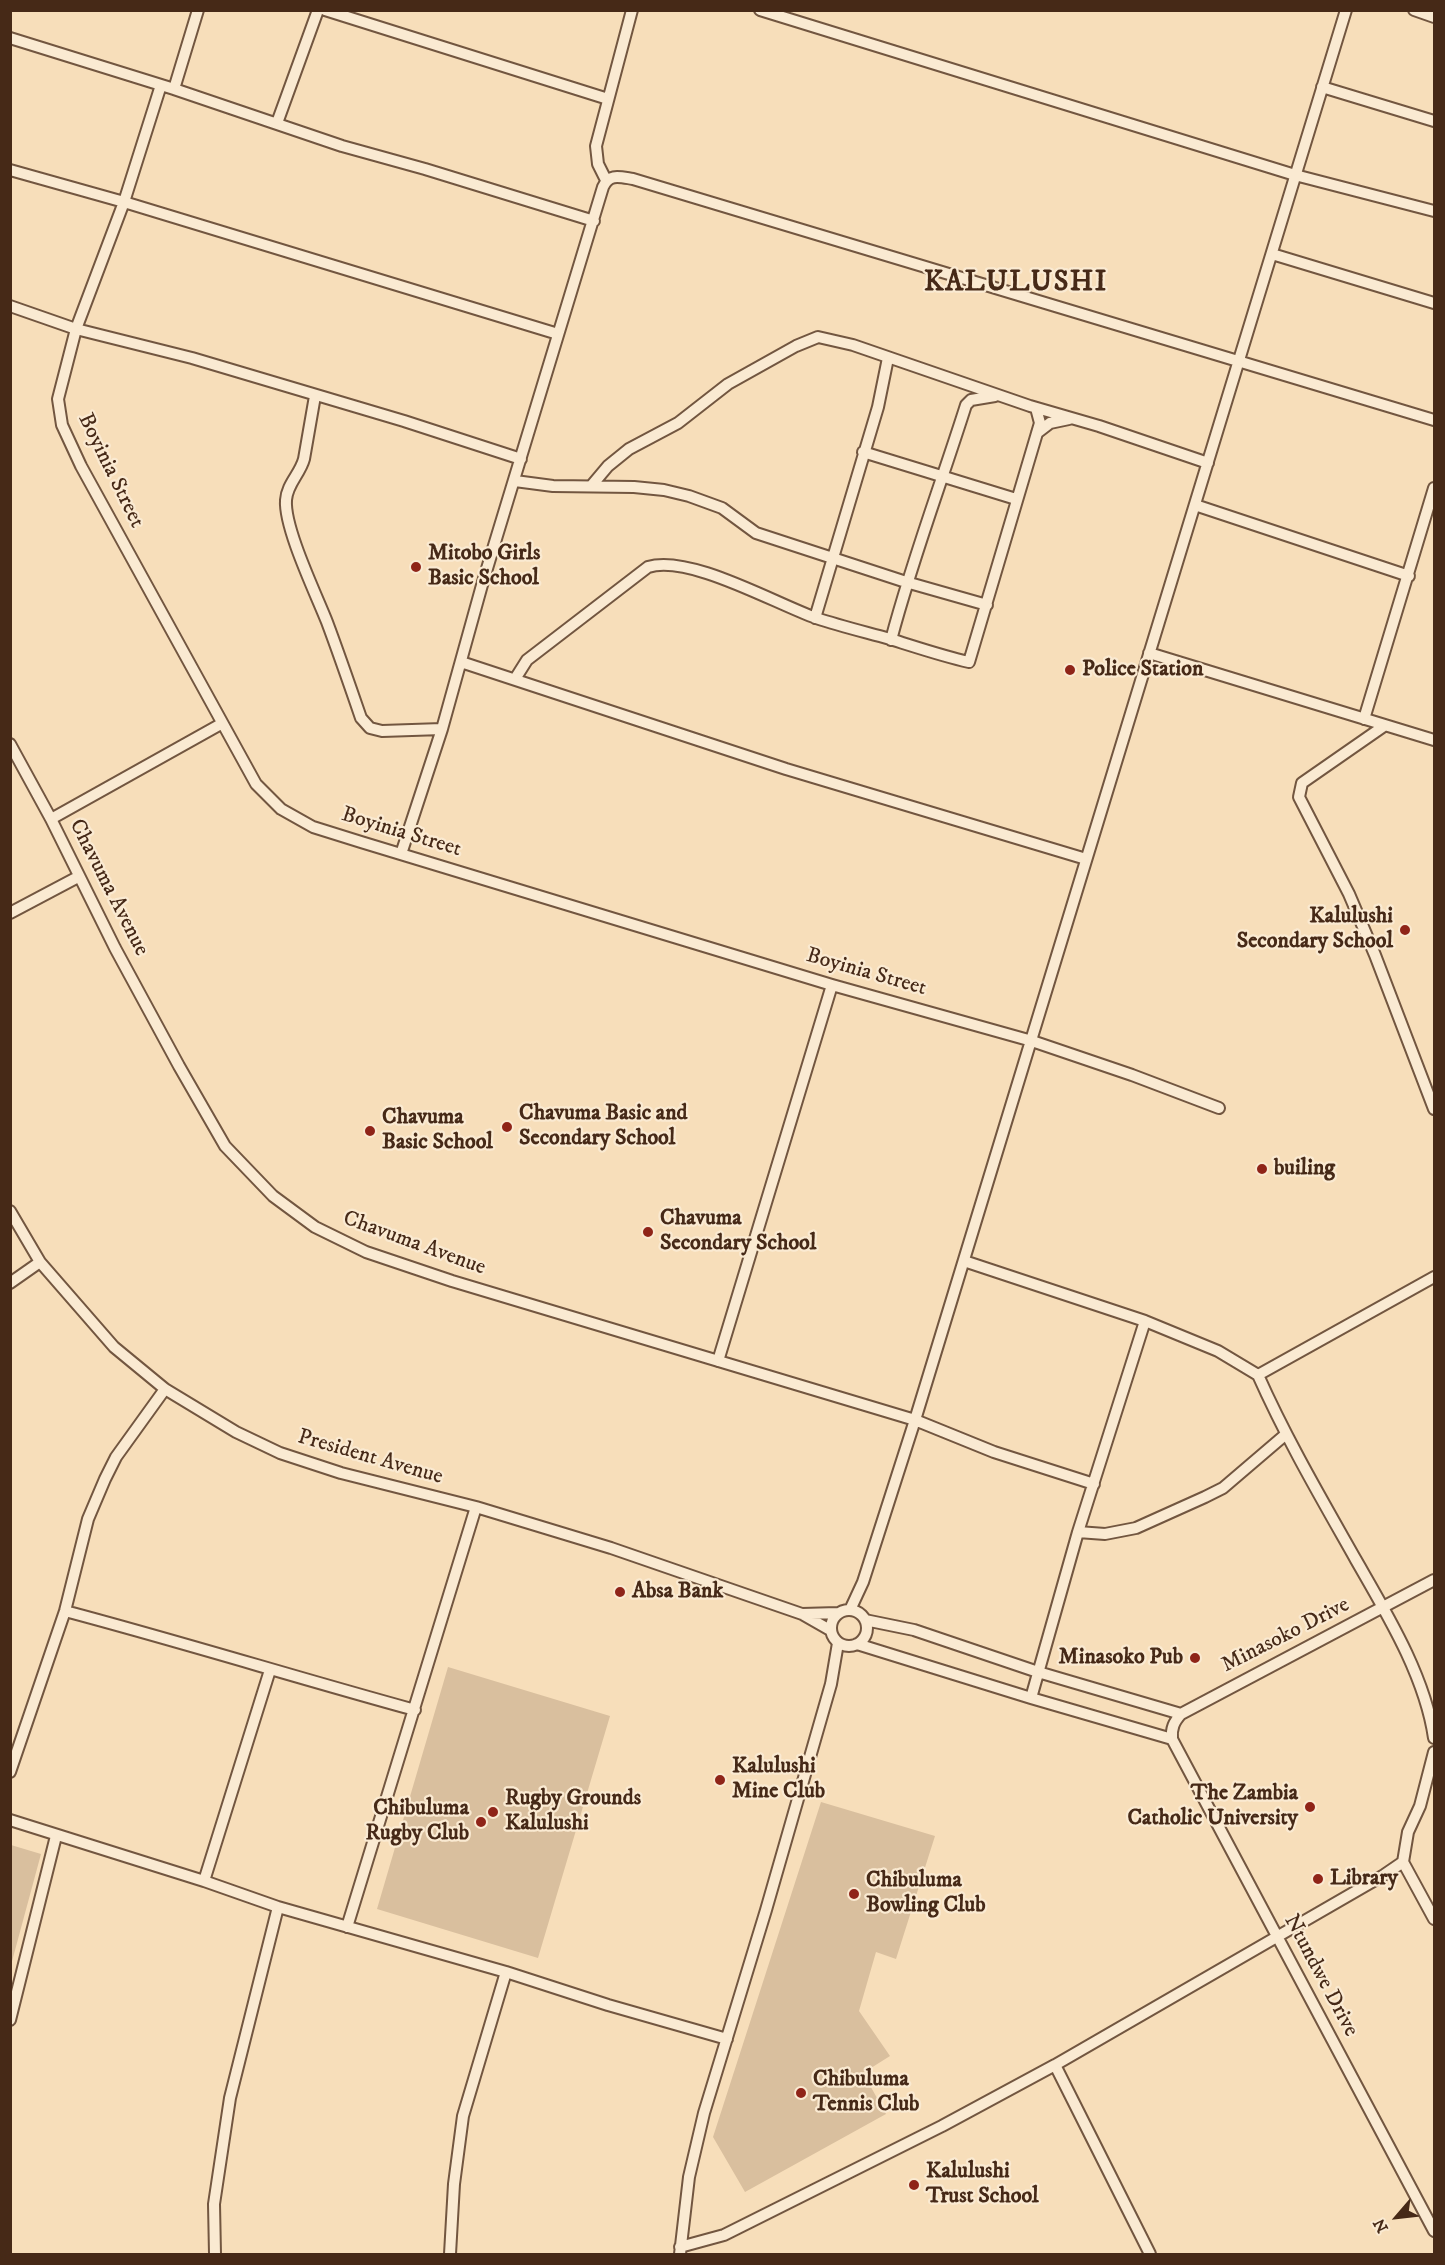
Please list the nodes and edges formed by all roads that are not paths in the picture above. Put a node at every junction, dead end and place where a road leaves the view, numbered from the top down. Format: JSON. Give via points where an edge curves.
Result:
{"nodes":[{"id":1,"x":198,"y":10,"type":"edge"},
{"id":2,"x":318,"y":10,"type":"edge"},
{"id":3,"x":325,"y":10,"type":"edge"},
{"id":4,"x":632,"y":10,"type":"edge"},
{"id":5,"x":760,"y":10,"type":"edge"},
{"id":6,"x":1346,"y":10,"type":"edge"},
{"id":7,"x":1414,"y":10,"type":"edge"},
{"id":8,"x":1434,"y":17,"type":"edge"},
{"id":9,"x":10,"y":38,"type":"edge"},
{"id":10,"x":161,"y":85,"type":"junction"},
{"id":11,"x":1322,"y":87,"type":"junction"},
{"id":12,"x":174,"y":89,"type":"junction"},
{"id":13,"x":608,"y":99,"type":"junction"},
{"id":14,"x":1434,"y":121,"type":"edge"},
{"id":15,"x":277,"y":123,"type":"junction"},
{"id":16,"x":10,"y":170,"type":"edge"},
{"id":17,"x":1295,"y":175,"type":"junction"},
{"id":18,"x":606,"y":180,"type":"junction"},
{"id":19,"x":124,"y":202,"type":"junction"},
{"id":20,"x":1434,"y":211,"type":"edge"},
{"id":21,"x":594,"y":221,"type":"junction"},
{"id":22,"x":1272,"y":254,"type":"junction"},
{"id":23,"x":1434,"y":303,"type":"edge"},
{"id":24,"x":10,"y":306,"type":"edge"},
{"id":25,"x":76,"y":329,"type":"junction"},
{"id":26,"x":558,"y":334,"type":"junction"},
{"id":27,"x":888,"y":358,"type":"junction"},
{"id":28,"x":1239,"y":360,"type":"junction"},
{"id":29,"x":1000,"y":395,"type":"junction"},
{"id":30,"x":315,"y":396,"type":"junction"},
{"id":31,"x":1036,"y":408,"type":"junction"},
{"id":32,"x":1073,"y":419,"type":"junction"},
{"id":33,"x":1434,"y":420,"type":"edge"},
{"id":34,"x":1037,"y":433,"type":"junction"},
{"id":35,"x":863,"y":452,"type":"junction"},
{"id":36,"x":521,"y":459,"type":"junction"},
{"id":37,"x":1208,"y":463,"type":"junction"},
{"id":38,"x":942,"y":477,"type":"junction"},
{"id":39,"x":515,"y":481,"type":"junction"},
{"id":40,"x":592,"y":485,"type":"junction"},
{"id":41,"x":1434,"y":488,"type":"edge"},
{"id":42,"x":1016,"y":500,"type":"junction"},
{"id":43,"x":1195,"y":505,"type":"junction"},
{"id":44,"x":832,"y":558,"type":"junction"},
{"id":45,"x":1408,"y":576,"type":"junction"},
{"id":46,"x":906,"y":582,"type":"junction"},
{"id":47,"x":987,"y":605,"type":"junction"},
{"id":48,"x":815,"y":618,"type":"junction"},
{"id":49,"x":891,"y":640,"type":"junction"},
{"id":50,"x":1149,"y":653,"type":"junction"},
{"id":51,"x":460,"y":662,"type":"junction"},
{"id":52,"x":515,"y":679,"type":"junction"},
{"id":53,"x":1364,"y":719,"type":"junction"},
{"id":54,"x":221,"y":724,"type":"junction"},
{"id":55,"x":1384,"y":726,"type":"junction"},
{"id":56,"x":442,"y":729,"type":"junction"},
{"id":57,"x":1434,"y":740,"type":"edge"},
{"id":58,"x":10,"y":744,"type":"edge"},
{"id":59,"x":51,"y":819,"type":"junction"},
{"id":60,"x":401,"y":854,"type":"junction"},
{"id":61,"x":1086,"y":859,"type":"junction"},
{"id":62,"x":78,"y":877,"type":"junction"},
{"id":63,"x":10,"y":913,"type":"edge"},
{"id":64,"x":832,"y":985,"type":"junction"},
{"id":65,"x":1032,"y":1041,"type":"junction"},
{"id":66,"x":1219,"y":1108,"type":"dead end"},
{"id":67,"x":1434,"y":1109,"type":"edge"},
{"id":68,"x":10,"y":1211,"type":"edge"},
{"id":69,"x":964,"y":1260,"type":"junction"},
{"id":70,"x":40,"y":1262,"type":"junction"},
{"id":71,"x":1434,"y":1276,"type":"edge"},
{"id":72,"x":10,"y":1283,"type":"edge"},
{"id":73,"x":1145,"y":1321,"type":"junction"},
{"id":74,"x":718,"y":1361,"type":"junction"},
{"id":75,"x":1258,"y":1375,"type":"junction"},
{"id":76,"x":165,"y":1389,"type":"junction"},
{"id":77,"x":915,"y":1420,"type":"junction"},
{"id":78,"x":1285,"y":1435,"type":"junction"},
{"id":79,"x":1094,"y":1484,"type":"junction"},
{"id":80,"x":476,"y":1507,"type":"junction"},
{"id":81,"x":1078,"y":1533,"type":"junction"},
{"id":82,"x":1434,"y":1580,"type":"edge"},
{"id":83,"x":1383,"y":1608,"type":"junction"},
{"id":84,"x":65,"y":1611,"type":"junction"},
{"id":85,"x":838,"y":1613,"type":"junction"},
{"id":86,"x":802,"y":1614,"type":"junction"},
{"id":87,"x":858,"y":1615,"type":"junction"},
{"id":88,"x":830,"y":1630,"type":"junction"},
{"id":89,"x":848,"y":1644,"type":"junction"},
{"id":90,"x":270,"y":1670,"type":"junction"},
{"id":91,"x":1038,"y":1672,"type":"junction"},
{"id":92,"x":1031,"y":1698,"type":"junction"},
{"id":93,"x":415,"y":1710,"type":"junction"},
{"id":94,"x":1181,"y":1714,"type":"junction"},
{"id":95,"x":1434,"y":1738,"type":"edge"},
{"id":96,"x":1172,"y":1739,"type":"junction"},
{"id":97,"x":1434,"y":1752,"type":"edge"},
{"id":98,"x":10,"y":1772,"type":"edge"},
{"id":99,"x":10,"y":1820,"type":"edge"},
{"id":100,"x":56,"y":1836,"type":"junction"},
{"id":101,"x":1403,"y":1862,"type":"junction"},
{"id":102,"x":204,"y":1881,"type":"junction"},
{"id":103,"x":278,"y":1907,"type":"junction"},
{"id":104,"x":1434,"y":1919,"type":"edge"},
{"id":105,"x":347,"y":1927,"type":"junction"},
{"id":106,"x":1278,"y":1937,"type":"junction"},
{"id":107,"x":506,"y":1972,"type":"junction"},
{"id":108,"x":10,"y":2020,"type":"edge"},
{"id":109,"x":726,"y":2039,"type":"junction"},
{"id":110,"x":1055,"y":2065,"type":"junction"},
{"id":111,"x":1434,"y":2231,"type":"edge"},
{"id":112,"x":680,"y":2251,"type":"edge"},
{"id":113,"x":215,"y":2254,"type":"edge"},
{"id":114,"x":450,"y":2254,"type":"edge"},
{"id":115,"x":1150,"y":2254,"type":"edge"}],
"edges":[{"from":1,"to":12,"type":"street"},
{"from":2,"to":15,"type":"street"},
{"from":3,"to":13,"type":"street"},
{"from":4,"to":13,"type":"street"},
{"from":5,"to":17,"type":"street"},
{"from":6,"to":11,"type":"street"},
{"from":7,"to":8,"type":"street"},
{"from":9,"to":10,"type":"street"},
{"from":10,"to":12,"type":"street"},
{"from":10,"to":19,"type":"street","name":"Boyinia Street"},
{"from":11,"to":14,"type":"street"},
{"from":11,"to":17,"type":"street"},
{"from":12,"to":15,"type":"street"},
{"from":13,"to":18,"type":"street","via":[[596,156]]},
{"from":15,"to":21,"type":"street"},
{"from":16,"to":19,"type":"street"},
{"from":17,"to":20,"type":"street"},
{"from":17,"to":22,"type":"street"},
{"from":18,"to":21,"type":"street"},
{"from":18,"to":28,"type":"street","via":[[633,179]]},
{"from":19,"to":25,"type":"street","name":"Boyinia Street"},
{"from":19,"to":26,"type":"street"},
{"from":21,"to":26,"type":"street"},
{"from":22,"to":23,"type":"street"},
{"from":22,"to":28,"type":"street"},
{"from":24,"to":25,"type":"street"},
{"from":25,"to":30,"type":"street","via":[[192,358]]},
{"from":25,"to":54,"type":"street","name":"Boyinia Street","via":[[58,399],[62,425]]},
{"from":26,"to":36,"type":"street"},
{"from":27,"to":29,"type":"street"},
{"from":27,"to":35,"type":"street"},
{"from":27,"to":40,"type":"street","via":[[818,337],[808,340],[728,384],[678,423],[629,449]]},
{"from":28,"to":33,"type":"street"},
{"from":28,"to":37,"type":"street"},
{"from":29,"to":31,"type":"street"},
{"from":29,"to":38,"type":"street","via":[[967,402]]},
{"from":30,"to":36,"type":"street"},
{"from":30,"to":56,"type":"street","via":[[302,468],[287,491],[286,509],[361,718],[370,728],[382,731]]},
{"from":31,"to":32,"type":"street"},
{"from":31,"to":34,"type":"street","via":[[1040,423]]},
{"from":32,"to":34,"type":"street","via":[[1050,423]]},
{"from":32,"to":37,"type":"street"},
{"from":34,"to":42,"type":"street"},
{"from":35,"to":38,"type":"street"},
{"from":35,"to":44,"type":"street"},
{"from":36,"to":39,"type":"street"},
{"from":37,"to":43,"type":"street"},
{"from":38,"to":42,"type":"street"},
{"from":38,"to":46,"type":"street"},
{"from":39,"to":40,"type":"street","via":[[553,486]]},
{"from":39,"to":51,"type":"street"},
{"from":40,"to":44,"type":"street","via":[[664,490],[704,501],[736,516],[756,533]]},
{"from":41,"to":45,"type":"street"},
{"from":42,"to":47,"type":"street"},
{"from":43,"to":45,"type":"street"},
{"from":43,"to":50,"type":"street"},
{"from":44,"to":46,"type":"street"},
{"from":44,"to":48,"type":"street"},
{"from":45,"to":53,"type":"street"},
{"from":46,"to":47,"type":"street"},
{"from":46,"to":49,"type":"street"},
{"from":47,"to":49,"type":"street","via":[[969,662]]},
{"from":48,"to":49,"type":"street"},
{"from":48,"to":52,"type":"street","via":[[704,573],[658,564],[648,567],[527,660]]},
{"from":50,"to":53,"type":"street"},
{"from":50,"to":61,"type":"street"},
{"from":51,"to":52,"type":"street"},
{"from":51,"to":56,"type":"street"},
{"from":52,"to":61,"type":"street","via":[[786,770]]},
{"from":53,"to":55,"type":"street"},
{"from":54,"to":59,"type":"street"},
{"from":54,"to":60,"type":"street","name":"Boyinia Street","via":[[256,784],[281,809],[314,827]]},
{"from":55,"to":57,"type":"street"},
{"from":55,"to":67,"type":"street","via":[[1302,783],[1299,797],[1349,894]]},
{"from":56,"to":60,"type":"street"},
{"from":58,"to":59,"type":"street","name":"Chavuma Avenue"},
{"from":59,"to":62,"type":"street","name":"Chavuma Avenue"},
{"from":60,"to":64,"type":"street","name":"Boyinia Street"},
{"from":61,"to":65,"type":"street"},
{"from":62,"to":63,"type":"street"},
{"from":62,"to":74,"type":"street","name":"Chavuma Avenue","via":[[225,1146],[273,1197],[315,1227],[366,1252]]},
{"from":64,"to":65,"type":"street","name":"Boyinia Street"},
{"from":64,"to":74,"type":"street"},
{"from":65,"to":66,"type":"street","name":"Boyinia Street"},
{"from":65,"to":69,"type":"street"},
{"from":68,"to":70,"type":"street","name":"President Avenue"},
{"from":69,"to":73,"type":"street"},
{"from":69,"to":77,"type":"street"},
{"from":70,"to":72,"type":"street"},
{"from":70,"to":76,"type":"street","name":"President Avenue","via":[[114,1347]]},
{"from":71,"to":75,"type":"street"},
{"from":73,"to":75,"type":"street","via":[[1218,1351]]},
{"from":73,"to":79,"type":"street"},
{"from":74,"to":77,"type":"street","name":"Chavuma Avenue"},
{"from":75,"to":78,"type":"street"},
{"from":76,"to":80,"type":"street","name":"President Avenue","via":[[236,1432],[280,1453],[341,1473]]},
{"from":76,"to":84,"type":"street","via":[[105,1479],[88,1519]]},
{"from":77,"to":79,"type":"street","name":"Chavuma Avenue","via":[[994,1452]]},
{"from":77,"to":87,"type":"street","via":[[863,1582]]},
{"from":78,"to":81,"type":"street","via":[[1223,1488],[1205,1497],[1136,1528],[1105,1534]]},
{"from":78,"to":83,"type":"street"},
{"from":79,"to":81,"type":"street"},
{"from":80,"to":86,"type":"street","name":"President Avenue","via":[[611,1548]]},
{"from":80,"to":93,"type":"street"},
{"from":81,"to":91,"type":"street"},
{"from":82,"to":83,"type":"street","name":"Minasoko Drive"},
{"from":83,"to":94,"type":"street","name":"Minasoko Drive"},
{"from":83,"to":95,"type":"street","via":[[1424,1692]]},
{"from":84,"to":90,"type":"street"},
{"from":84,"to":98,"type":"street"},
{"from":85,"to":86,"type":"street","name":"President Avenue"},
{"from":85,"to":87,"type":"street"},
{"from":85,"to":88,"type":"street"},
{"from":86,"to":88,"type":"street","name":"President Avenue"},
{"from":87,"to":89,"type":"street","via":[[866,1634]]},
{"from":87,"to":91,"type":"street"},
{"from":88,"to":89,"type":"street"},
{"from":89,"to":92,"type":"street"},
{"from":89,"to":109,"type":"street","via":[[831,1684]]},
{"from":90,"to":93,"type":"street"},
{"from":90,"to":102,"type":"street"},
{"from":91,"to":92,"type":"street"},
{"from":91,"to":94,"type":"street"},
{"from":92,"to":96,"type":"street"},
{"from":93,"to":105,"type":"street"},
{"from":94,"to":96,"type":"street","via":[[1174,1723]]},
{"from":96,"to":106,"type":"street","name":"Ntundwe Drive"},
{"from":97,"to":101,"type":"street","via":[[1420,1806],[1408,1832]]},
{"from":99,"to":100,"type":"street"},
{"from":100,"to":102,"type":"street"},
{"from":100,"to":108,"type":"street"},
{"from":101,"to":104,"type":"street"},
{"from":101,"to":106,"type":"street"},
{"from":102,"to":103,"type":"street"},
{"from":103,"to":105,"type":"street"},
{"from":103,"to":113,"type":"street","via":[[230,2098],[214,2204]]},
{"from":105,"to":107,"type":"street"},
{"from":106,"to":110,"type":"street"},
{"from":106,"to":111,"type":"street","name":"Ntundwe Drive"},
{"from":107,"to":109,"type":"street"},
{"from":107,"to":114,"type":"street","via":[[464,2116],[454,2184]]},
{"from":109,"to":112,"type":"street","via":[[689,2177]]},
{"from":110,"to":112,"type":"street","via":[[724,2235]]},
{"from":110,"to":115,"type":"street"}]}
